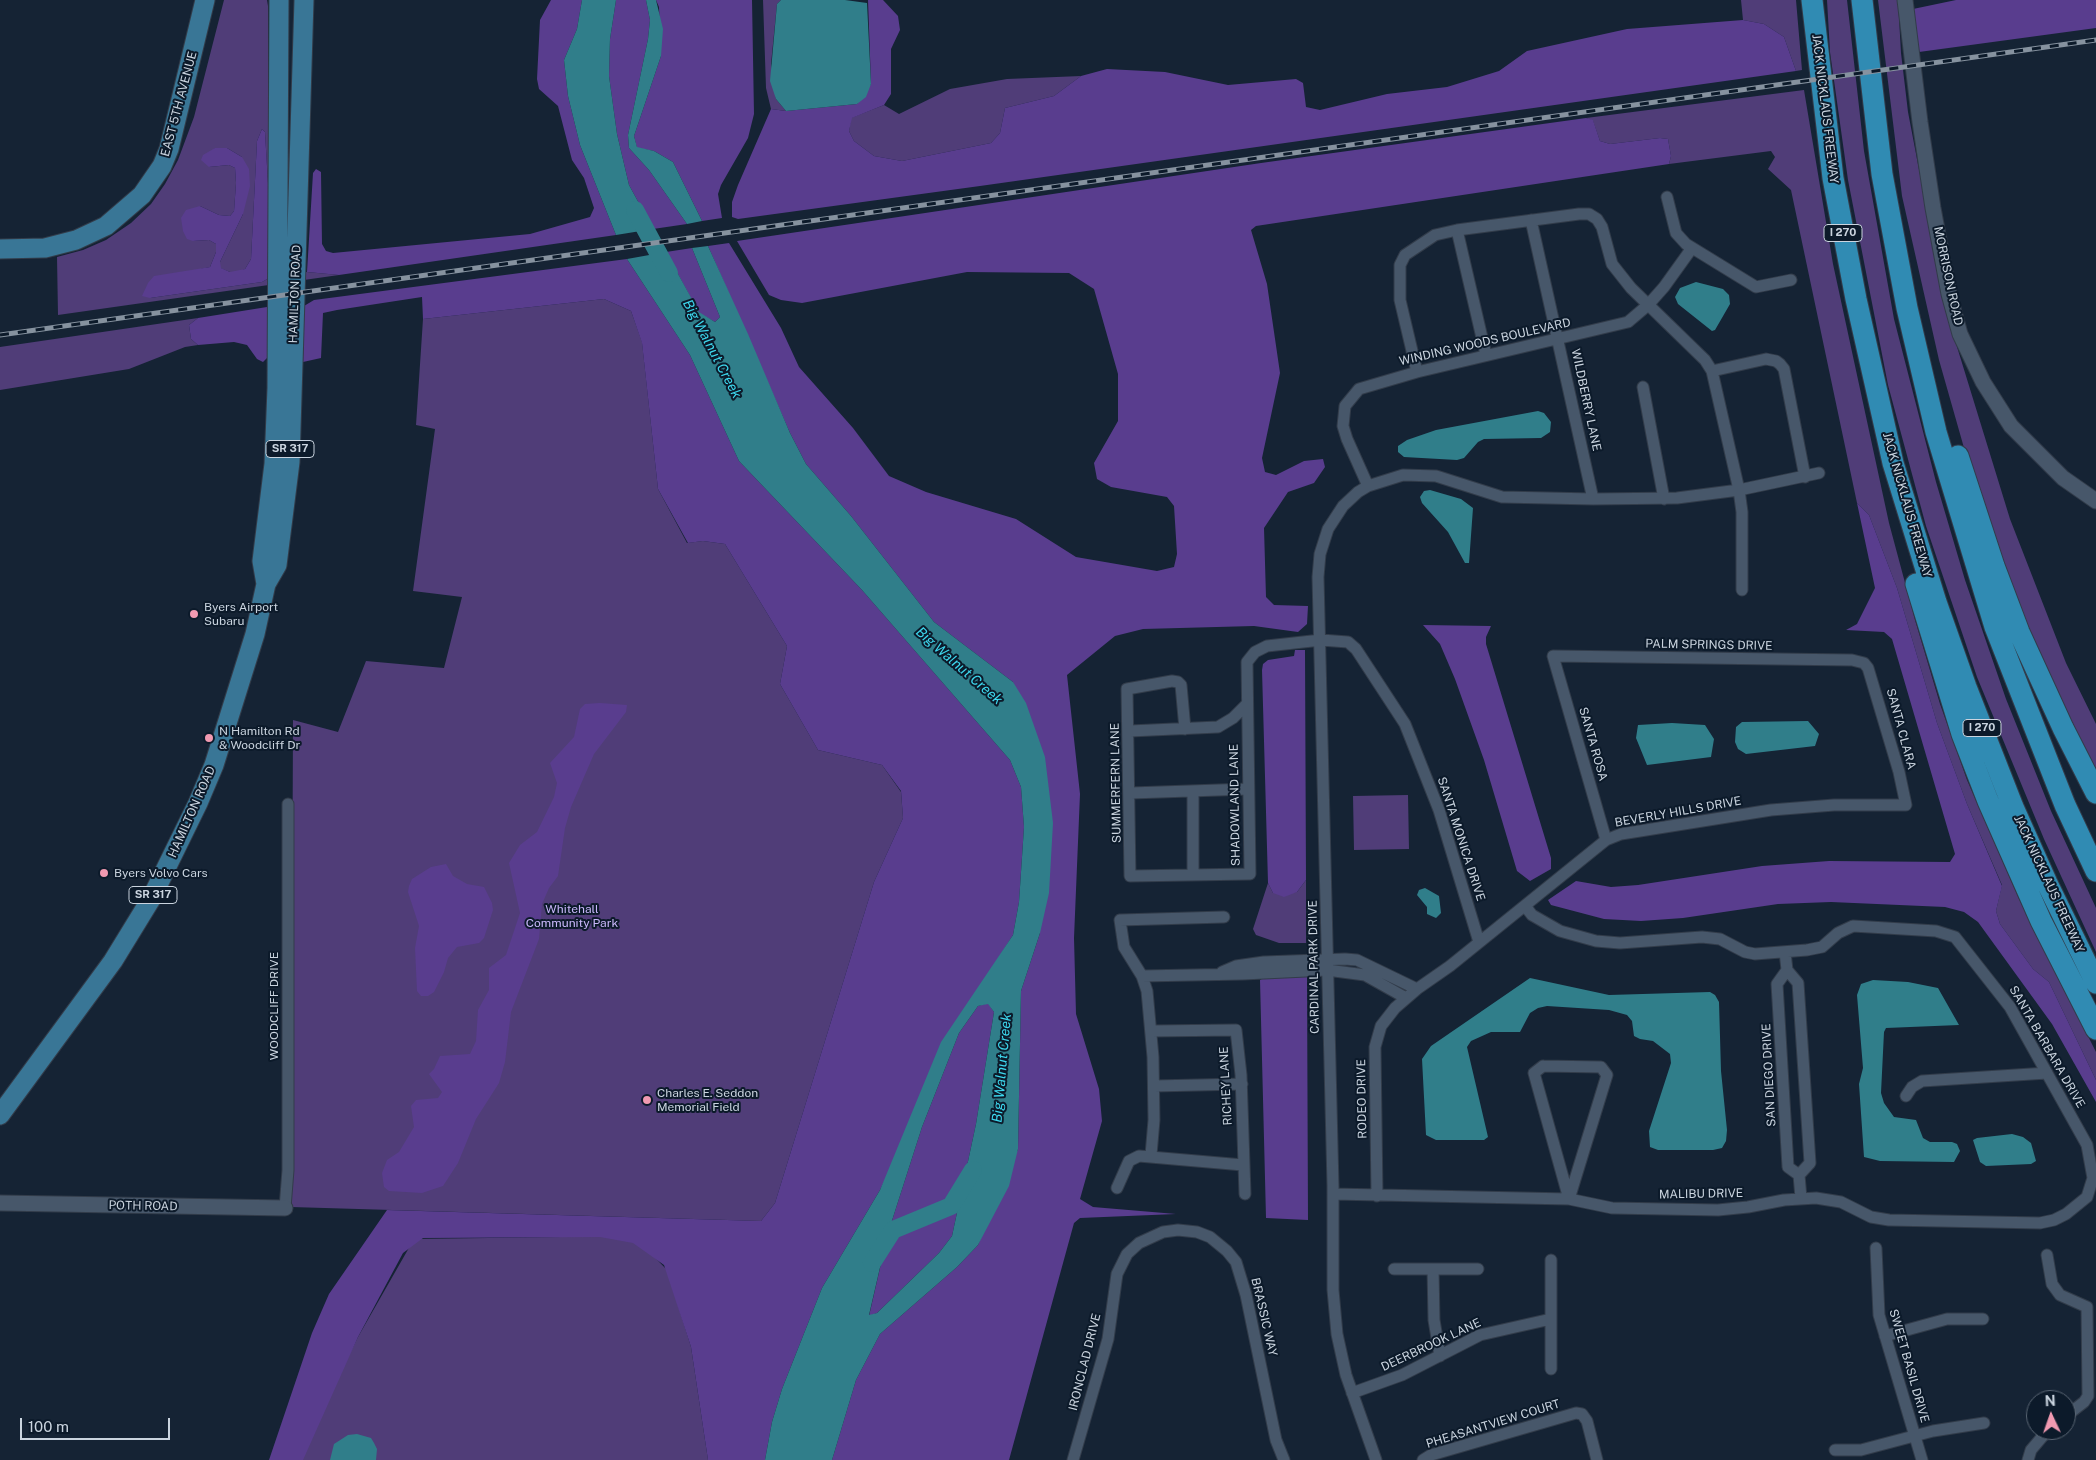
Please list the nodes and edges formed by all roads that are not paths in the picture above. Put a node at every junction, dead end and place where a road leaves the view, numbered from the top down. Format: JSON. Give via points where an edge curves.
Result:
{"nodes":[{"id":1,"x":205,"y":0,"type":"edge"},
{"id":2,"x":217,"y":0,"type":"edge"},
{"id":3,"x":273,"y":0,"type":"edge"},
{"id":4,"x":279,"y":0,"type":"edge"},
{"id":5,"x":304,"y":0,"type":"edge"},
{"id":6,"x":1812,"y":0,"type":"edge"},
{"id":7,"x":1862,"y":0,"type":"edge"},
{"id":8,"x":1905,"y":0,"type":"edge"},
{"id":9,"x":200,"y":25,"type":"junction"},
{"id":10,"x":278,"y":35,"type":"junction"},
{"id":11,"x":1667,"y":198,"type":"dead end"},
{"id":12,"x":1531,"y":220,"type":"junction"},
{"id":13,"x":1457,"y":230,"type":"junction"},
{"id":14,"x":1692,"y":248,"type":"junction"},
{"id":15,"x":0,"y":249,"type":"edge"},
{"id":16,"x":1791,"y":280,"type":"dead end"},
{"id":17,"x":1648,"y":305,"type":"junction"},
{"id":18,"x":1907,"y":308,"type":"junction"},
{"id":19,"x":1558,"y":338,"type":"junction"},
{"id":20,"x":1486,"y":355,"type":"junction"},
{"id":21,"x":1712,"y":371,"type":"junction"},
{"id":22,"x":1416,"y":372,"type":"junction"},
{"id":23,"x":1643,"y":387,"type":"dead end"},
{"id":24,"x":1893,"y":463,"type":"junction"},
{"id":25,"x":1819,"y":473,"type":"dead end"},
{"id":26,"x":1805,"y":477,"type":"junction"},
{"id":27,"x":1368,"y":486,"type":"junction"},
{"id":28,"x":1739,"y":490,"type":"junction"},
{"id":29,"x":1593,"y":499,"type":"junction"},
{"id":30,"x":1664,"y":499,"type":"junction"},
{"id":31,"x":2096,"y":501,"type":"edge"},
{"id":32,"x":266,"y":584,"type":"junction"},
{"id":33,"x":1742,"y":590,"type":"dead end"},
{"id":34,"x":1321,"y":640,"type":"junction"},
{"id":35,"x":1553,"y":656,"type":"joint"},
{"id":36,"x":1864,"y":663,"type":"joint"},
{"id":37,"x":1246,"y":705,"type":"junction"},
{"id":38,"x":1185,"y":729,"type":"junction"},
{"id":39,"x":1130,"y":732,"type":"junction"},
{"id":40,"x":1248,"y":789,"type":"junction"},
{"id":41,"x":1131,"y":792,"type":"junction"},
{"id":42,"x":1193,"y":792,"type":"junction"},
{"id":43,"x":2096,"y":792,"type":"edge"},
{"id":44,"x":288,"y":804,"type":"dead end"},
{"id":45,"x":1906,"y":805,"type":"joint"},
{"id":46,"x":1606,"y":840,"type":"junction"},
{"id":47,"x":2090,"y":857,"type":"edge"},
{"id":48,"x":2096,"y":871,"type":"edge"},
{"id":49,"x":1193,"y":874,"type":"junction"},
{"id":50,"x":1130,"y":876,"type":"joint"},
{"id":51,"x":1525,"y":906,"type":"junction"},
{"id":52,"x":1224,"y":917,"type":"dead end"},
{"id":53,"x":1479,"y":942,"type":"junction"},
{"id":54,"x":1785,"y":952,"type":"junction"},
{"id":55,"x":1327,"y":964,"type":"junction"},
{"id":56,"x":1787,"y":970,"type":"junction"},
{"id":57,"x":1142,"y":976,"type":"junction"},
{"id":58,"x":2096,"y":983,"type":"edge"},
{"id":59,"x":1417,"y":989,"type":"junction"},
{"id":60,"x":1406,"y":998,"type":"junction"},
{"id":61,"x":1395,"y":1008,"type":"joint"},
{"id":62,"x":2096,"y":1028,"type":"edge"},
{"id":63,"x":1151,"y":1031,"type":"junction"},
{"id":64,"x":2047,"y":1073,"type":"junction"},
{"id":65,"x":1242,"y":1084,"type":"junction"},
{"id":66,"x":1154,"y":1086,"type":"junction"},
{"id":67,"x":1906,"y":1096,"type":"dead end"},
{"id":68,"x":0,"y":1115,"type":"edge"},
{"id":69,"x":1151,"y":1155,"type":"junction"},
{"id":70,"x":1243,"y":1166,"type":"junction"},
{"id":71,"x":1799,"y":1175,"type":"junction"},
{"id":72,"x":1117,"y":1188,"type":"dead end"},
{"id":73,"x":1245,"y":1194,"type":"dead end"},
{"id":74,"x":1333,"y":1194,"type":"junction"},
{"id":75,"x":1377,"y":1196,"type":"junction"},
{"id":76,"x":2087,"y":1197,"type":"joint"},
{"id":77,"x":1801,"y":1198,"type":"junction"},
{"id":78,"x":1569,"y":1199,"type":"junction"},
{"id":79,"x":0,"y":1203,"type":"edge"},
{"id":80,"x":285,"y":1208,"type":"joint"},
{"id":81,"x":1163,"y":1232,"type":"joint"},
{"id":82,"x":1876,"y":1248,"type":"dead end"},
{"id":83,"x":2046,"y":1255,"type":"dead end"},
{"id":84,"x":1551,"y":1260,"type":"dead end"},
{"id":85,"x":1394,"y":1269,"type":"dead end"},
{"id":86,"x":1433,"y":1269,"type":"junction"},
{"id":87,"x":1478,"y":1269,"type":"dead end"},
{"id":88,"x":1552,"y":1319,"type":"junction"},
{"id":89,"x":1984,"y":1319,"type":"dead end"},
{"id":90,"x":1885,"y":1336,"type":"junction"},
{"id":91,"x":1440,"y":1356,"type":"junction"},
{"id":92,"x":1551,"y":1369,"type":"dead end"},
{"id":93,"x":1352,"y":1393,"type":"junction"},
{"id":94,"x":2076,"y":1408,"type":"edge"},
{"id":95,"x":1984,"y":1423,"type":"dead end"},
{"id":96,"x":1915,"y":1437,"type":"junction"},
{"id":97,"x":2040,"y":1440,"type":"edge"},
{"id":98,"x":1835,"y":1450,"type":"dead end"},
{"id":99,"x":1073,"y":1460,"type":"edge"},
{"id":100,"x":1284,"y":1460,"type":"edge"},
{"id":101,"x":1376,"y":1460,"type":"edge"},
{"id":102,"x":1423,"y":1460,"type":"edge"},
{"id":103,"x":1597,"y":1460,"type":"edge"},
{"id":104,"x":1922,"y":1460,"type":"edge"},
{"id":105,"x":2028,"y":1460,"type":"edge"}],
"edges":[{"from":1,"to":9,"type":"main road","name":"EAST 5TH AVENUE"},
{"from":2,"to":9,"type":"main road"},
{"from":3,"to":10,"type":"main road"},
{"from":4,"to":10,"type":"main road","name":"HAMILTON ROAD","number":"SR 317"},
{"from":5,"to":32,"type":"main road","name":"HAMILTON ROAD","number":"SR 317","via":[[290,462],[277,565]]},
{"from":6,"to":24,"type":"highway","name":"JACK NICKLAUS FREEWAY","number":"I 270","via":[[1833,178]]},
{"from":7,"to":18,"type":"highway","via":[[1882,174]]},
{"from":8,"to":31,"type":"street","name":"MORRISON ROAD","via":[[1934,208],[1960,334],[1982,382],[2011,426],[2057,472]]},
{"from":9,"to":15,"type":"main road","name":"EAST 5TH AVENUE","via":[[169,149],[162,166],[142,195],[106,226],[76,240],[45,248]]},
{"from":10,"to":32,"type":"main road","name":"HAMILTON ROAD","number":"SR 317","via":[[278,388],[274,464],[262,561]]},
{"from":11,"to":14,"type":"street","via":[[1676,232],[1680,240]]},
{"from":12,"to":13,"type":"street"},
{"from":12,"to":17,"type":"street","via":[[1579,214],[1589,214],[1597,219],[1612,264]]},
{"from":12,"to":19,"type":"street","name":"WILDBERRY LANE"},
{"from":13,"to":20,"type":"street"},
{"from":13,"to":22,"type":"street","via":[[1435,235],[1405,255],[1400,265],[1400,300]]},
{"from":14,"to":16,"type":"street","via":[[1756,287]]},
{"from":14,"to":17,"type":"street","name":"WINDING WOODS BOULEVARD"},
{"from":17,"to":19,"type":"street","name":"WINDING WOODS BOULEVARD","via":[[1628,322]]},
{"from":17,"to":21,"type":"street","via":[[1705,360]]},
{"from":18,"to":43,"type":"highway","via":[[1926,348],[1961,468],[2016,624]]},
{"from":18,"to":47,"type":"highway","via":[[1936,432],[1992,618],[2034,730]]},
{"from":19,"to":20,"type":"street","name":"WINDING WOODS BOULEVARD"},
{"from":19,"to":29,"type":"street","name":"WILDBERRY LANE"},
{"from":20,"to":22,"type":"street","name":"WINDING WOODS BOULEVARD"},
{"from":21,"to":26,"type":"street","via":[[1766,359],[1780,364],[1784,369]]},
{"from":21,"to":28,"type":"street"},
{"from":22,"to":27,"type":"street","name":"WINDING WOODS BOULEVARD","via":[[1367,385],[1353,394],[1345,406],[1343,426],[1346,439]]},
{"from":23,"to":30,"type":"street"},
{"from":24,"to":58,"type":"highway","name":"JACK NICKLAUS FREEWAY","number":"I 270","via":[[1936,602],[1984,733],[2047,883]]},
{"from":24,"to":62,"type":"highway","via":[[1906,546],[1962,734],[2016,866]]},
{"from":25,"to":26,"type":"street"},
{"from":26,"to":28,"type":"street"},
{"from":27,"to":29,"type":"street","via":[[1402,475],[1425,474],[1502,497]]},
{"from":27,"to":34,"type":"street","name":"CARDINAL PARK DRIVE","via":[[1343,506],[1322,546],[1318,577]]},
{"from":28,"to":30,"type":"street"},
{"from":28,"to":33,"type":"street"},
{"from":29,"to":30,"type":"street"},
{"from":32,"to":68,"type":"main road","name":"HAMILTON ROAD","number":"SR 317","via":[[255,634],[216,758],[202,796],[151,900],[113,961]]},
{"from":34,"to":37,"type":"street","name":"SANTA MONICA DRIVE","via":[[1266,646],[1255,652],[1247,662]]},
{"from":34,"to":53,"type":"street","name":"SANTA MONICA DRIVE","via":[[1348,642],[1356,649],[1405,724],[1439,810]]},
{"from":34,"to":55,"type":"street","name":"CARDINAL PARK DRIVE"},
{"from":35,"to":36,"type":"street","name":"PALM SPRINGS DRIVE","via":[[1852,660]]},
{"from":35,"to":46,"type":"street","name":"SANTA ROSA"},
{"from":36,"to":45,"type":"street","name":"SANTA CLARA","via":[[1872,676]]},
{"from":37,"to":38,"type":"street","via":[[1218,727]]},
{"from":37,"to":40,"type":"street","name":"SHADOWLAND LANE"},
{"from":38,"to":39,"type":"street"},
{"from":38,"to":39,"type":"street","name":"SUMMERFERN LANE","via":[[1181,685],[1172,681],[1127,689]]},
{"from":39,"to":41,"type":"street","name":"SUMMERFERN LANE"},
{"from":40,"to":42,"type":"street"},
{"from":40,"to":49,"type":"street","name":"SHADOWLAND LANE","via":[[1250,874]]},
{"from":41,"to":42,"type":"street"},
{"from":41,"to":50,"type":"street","name":"SUMMERFERN LANE"},
{"from":42,"to":49,"type":"street"},
{"from":44,"to":80,"type":"street","name":"WOODCLIFF DRIVE","via":[[288,1170]]},
{"from":45,"to":46,"type":"street","name":"BEVERLY HILLS DRIVE","via":[[1834,805],[1771,810],[1621,834]]},
{"from":46,"to":51,"type":"street","name":"BEVERLY HILLS DRIVE"},
{"from":47,"to":48,"type":"highway"},
{"from":49,"to":50,"type":"street","name":"SHADOWLAND LANE"},
{"from":51,"to":53,"type":"street","name":"BEVERLY HILLS DRIVE"},
{"from":51,"to":54,"type":"street","via":[[1532,915],[1560,931],[1596,941],[1620,943],[1720,938],[1744,952]]},
{"from":52,"to":57,"type":"street","via":[[1120,920],[1124,947]]},
{"from":53,"to":59,"type":"street","name":"BEVERLY HILLS DRIVE"},
{"from":54,"to":56,"type":"street","name":"SAN DIEGO DRIVE"},
{"from":54,"to":64,"type":"street","name":"SANTA BARBARA DRIVE","via":[[1822,947],[1845,929],[1864,925],[1945,933],[1955,937],[2010,1007]]},
{"from":55,"to":57,"type":"street","via":[[1264,962],[1236,966],[1216,975]]},
{"from":55,"to":59,"type":"street","via":[[1357,960]]},
{"from":55,"to":60,"type":"street","via":[[1366,975]]},
{"from":55,"to":74,"type":"street","name":"CARDINAL PARK DRIVE"},
{"from":56,"to":71,"type":"street","name":"SAN DIEGO DRIVE","via":[[1798,984],[1810,1163]]},
{"from":56,"to":71,"type":"street","name":"SAN DIEGO DRIVE","via":[[1777,984],[1788,1167]]},
{"from":57,"to":63,"type":"street","via":[[1147,991]]},
{"from":59,"to":60,"type":"street","name":"BEVERLY HILLS DRIVE"},
{"from":60,"to":61,"type":"street","name":"BEVERLY HILLS DRIVE"},
{"from":61,"to":75,"type":"street","name":"RODEO DRIVE","via":[[1381,1026],[1375,1047]]},
{"from":63,"to":65,"type":"street","name":"RICHEY LANE","via":[[1236,1030]]},
{"from":63,"to":66,"type":"street"},
{"from":64,"to":67,"type":"street","via":[[1922,1081]]},
{"from":64,"to":76,"type":"street","name":"SANTA BARBARA DRIVE","via":[[2088,1146],[2093,1178]]},
{"from":65,"to":66,"type":"street"},
{"from":65,"to":70,"type":"street","name":"RICHEY LANE"},
{"from":66,"to":69,"type":"street"},
{"from":69,"to":70,"type":"street"},
{"from":69,"to":72,"type":"street","via":[[1132,1157]]},
{"from":70,"to":73,"type":"street","name":"RICHEY LANE"},
{"from":71,"to":77,"type":"street","name":"SAN DIEGO DRIVE"},
{"from":74,"to":75,"type":"street","name":"MALIBU DRIVE"},
{"from":74,"to":93,"type":"street","name":"CARDINAL PARK DRIVE","via":[[1333,1290],[1337,1334]]},
{"from":75,"to":78,"type":"street","name":"MALIBU DRIVE"},
{"from":76,"to":77,"type":"street","name":"MALIBU DRIVE","via":[[2066,1214],[2040,1223],[1889,1220],[1871,1217],[1853,1206],[1835,1201]]},
{"from":77,"to":78,"type":"street","name":"MALIBU DRIVE","via":[[1718,1210],[1612,1208]]},
{"from":78,"to":78,"type":"street","via":[[1534,1073],[1543,1066],[1601,1067],[1607,1075]]},
{"from":79,"to":80,"type":"street","name":"POTH ROAD"},
{"from":81,"to":99,"type":"street","name":"IRONCLAD DRIVE","via":[[1127,1254],[1117,1274],[1108,1340]]},
{"from":81,"to":100,"type":"street","name":"BRASSIC WAY","via":[[1197,1232],[1210,1237],[1236,1262],[1246,1295],[1276,1440]]},
{"from":82,"to":90,"type":"street","name":"SWEET BASIL DRIVE","via":[[1879,1315]]},
{"from":83,"to":94,"type":"street","via":[[2052,1284],[2060,1295],[2086,1307],[2088,1396]]},
{"from":84,"to":88,"type":"street"},
{"from":85,"to":86,"type":"street"},
{"from":86,"to":87,"type":"street"},
{"from":86,"to":91,"type":"street","via":[[1434,1320]]},
{"from":88,"to":91,"type":"street","name":"DEERBROOK LANE","via":[[1480,1335]]},
{"from":88,"to":92,"type":"street"},
{"from":89,"to":90,"type":"street","via":[[1947,1320]]},
{"from":90,"to":96,"type":"street","name":"SWEET BASIL DRIVE"},
{"from":91,"to":93,"type":"street","name":"DEERBROOK LANE","via":[[1402,1375]]},
{"from":93,"to":101,"type":"street","name":"CARDINAL PARK DRIVE"},
{"from":95,"to":96,"type":"street","via":[[1946,1428]]},
{"from":96,"to":98,"type":"street","via":[[1861,1450]]},
{"from":96,"to":104,"type":"street","name":"SWEET BASIL DRIVE"},
{"from":97,"to":105,"type":"street"},
{"from":102,"to":103,"type":"street","name":"PHEASANTVIEW COURT","via":[[1430,1455],[1576,1413],[1582,1414],[1587,1421]]}]}
